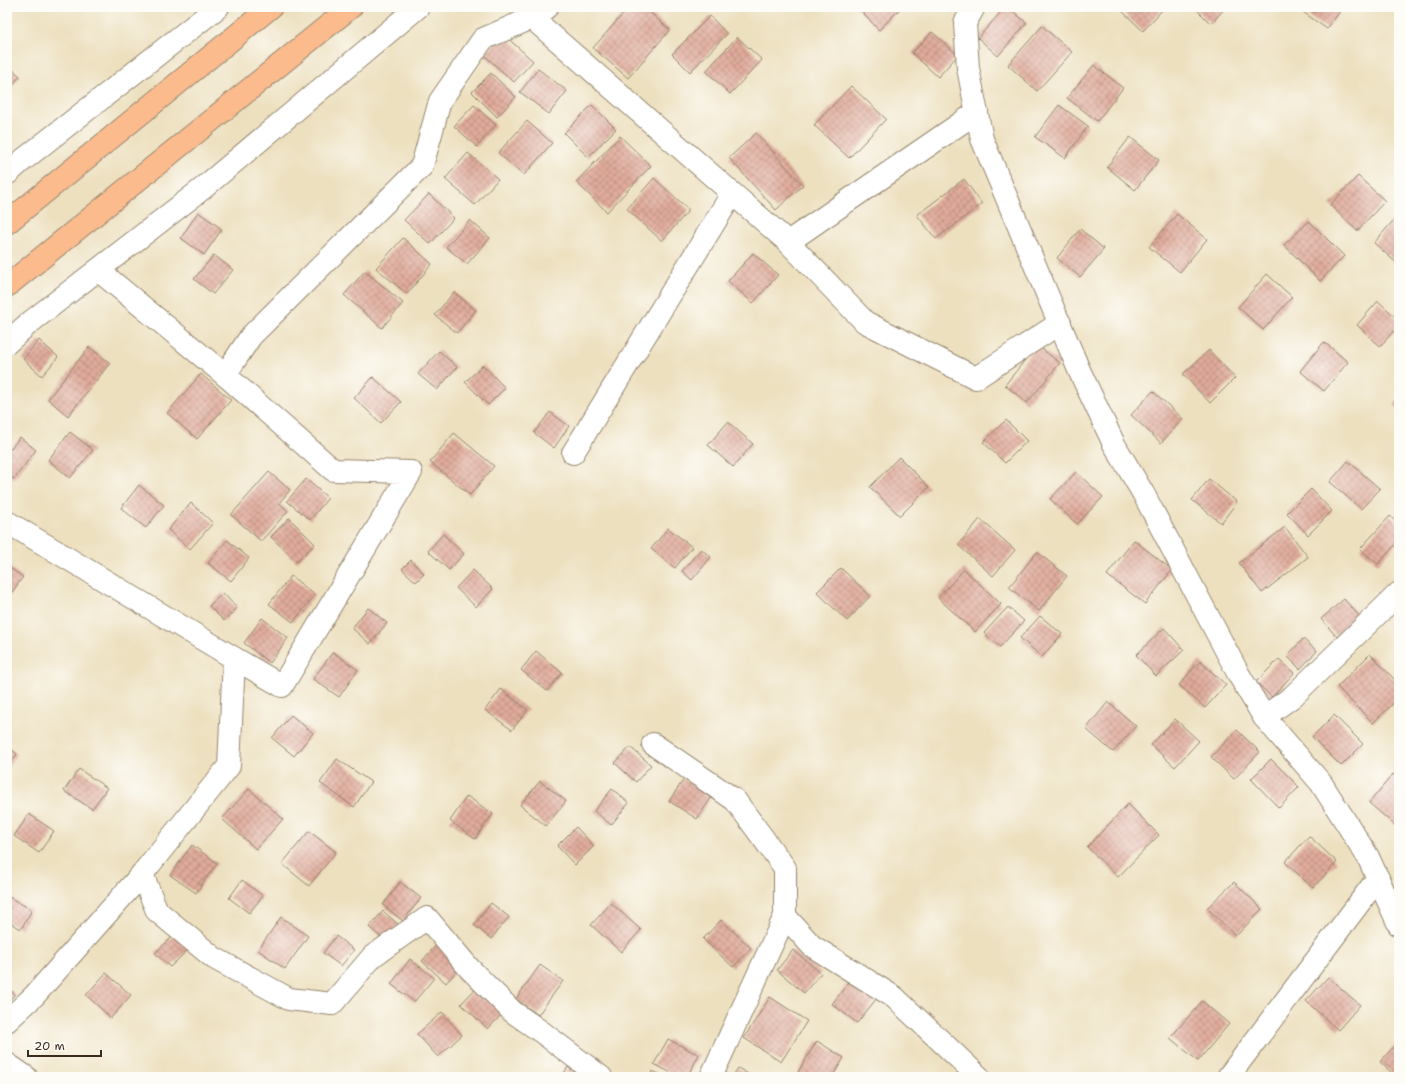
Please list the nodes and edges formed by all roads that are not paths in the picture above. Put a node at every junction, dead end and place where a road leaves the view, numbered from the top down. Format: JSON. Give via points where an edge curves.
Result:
{"nodes":[{"id":1,"x":218,"y":7,"type":"edge"},
{"id":2,"x":271,"y":7,"type":"edge"},
{"id":3,"x":351,"y":7,"type":"edge"},
{"id":4,"x":418,"y":7,"type":"edge"},
{"id":5,"x":974,"y":7,"type":"edge"},
{"id":6,"x":539,"y":12,"type":"edge"},
{"id":7,"x":977,"y":112,"type":"junction"},
{"id":8,"x":7,"y":174,"type":"edge"},
{"id":9,"x":732,"y":194,"type":"junction"},
{"id":10,"x":7,"y":223,"type":"edge"},
{"id":11,"x":788,"y":242,"type":"junction"},
{"id":12,"x":98,"y":270,"type":"junction"},
{"id":13,"x":7,"y":286,"type":"edge"},
{"id":14,"x":1060,"y":323,"type":"junction"},
{"id":15,"x":7,"y":343,"type":"edge"},
{"id":16,"x":225,"y":375,"type":"junction"},
{"id":17,"x":573,"y":453,"type":"dead end"},
{"id":18,"x":7,"y":522,"type":"edge"},
{"id":19,"x":1399,"y":593,"type":"edge"},
{"id":20,"x":234,"y":658,"type":"junction"},
{"id":21,"x":1264,"y":717,"type":"junction"},
{"id":22,"x":653,"y":744,"type":"dead end"},
{"id":23,"x":142,"y":874,"type":"junction"},
{"id":24,"x":1378,"y":878,"type":"junction"},
{"id":25,"x":785,"y":916,"type":"junction"},
{"id":26,"x":1399,"y":925,"type":"edge"},
{"id":27,"x":7,"y":1021,"type":"edge"},
{"id":28,"x":7,"y":1064,"type":"edge"},
{"id":29,"x":26,"y":1077,"type":"edge"},
{"id":30,"x":601,"y":1077,"type":"edge"},
{"id":31,"x":710,"y":1077,"type":"edge"},
{"id":32,"x":979,"y":1077,"type":"edge"},
{"id":33,"x":1228,"y":1077,"type":"edge"}],
"edges":[{"from":1,"to":8,"type":"street"},
{"from":2,"to":10,"type":"highway"},
{"from":3,"to":13,"type":"highway"},
{"from":4,"to":12,"type":"street","via":[[202,189]]},
{"from":5,"to":7,"type":"street","via":[[965,23],[968,68]]},
{"from":6,"to":9,"type":"street"},
{"from":6,"to":16,"type":"street","via":[[483,39],[440,101],[422,166],[251,336]]},
{"from":7,"to":11,"type":"street"},
{"from":7,"to":14,"type":"street","via":[[982,139]]},
{"from":9,"to":11,"type":"street"},
{"from":9,"to":17,"type":"street"},
{"from":11,"to":14,"type":"street","via":[[865,322],[976,378]]},
{"from":12,"to":15,"type":"street"},
{"from":12,"to":16,"type":"street"},
{"from":14,"to":21,"type":"street","via":[[1114,444],[1144,493],[1214,630]]},
{"from":16,"to":20,"type":"street","via":[[333,470],[412,472],[282,686]]},
{"from":18,"to":20,"type":"street"},
{"from":19,"to":21,"type":"street","via":[[1292,697]]},
{"from":20,"to":23,"type":"street","via":[[229,766]]},
{"from":21,"to":24,"type":"street","via":[[1321,783],[1368,857]]},
{"from":22,"to":25,"type":"street","via":[[735,800],[785,868]]},
{"from":23,"to":27,"type":"street","via":[[34,996]]},
{"from":23,"to":30,"type":"street","via":[[157,910],[214,958],[289,999],[332,1004],[373,956],[427,918],[470,968],[514,1012]]},
{"from":24,"to":26,"type":"street"},
{"from":24,"to":33,"type":"street"},
{"from":25,"to":31,"type":"street"},
{"from":25,"to":32,"type":"street","via":[[812,946],[894,996]]},
{"from":28,"to":29,"type":"street"}]}
